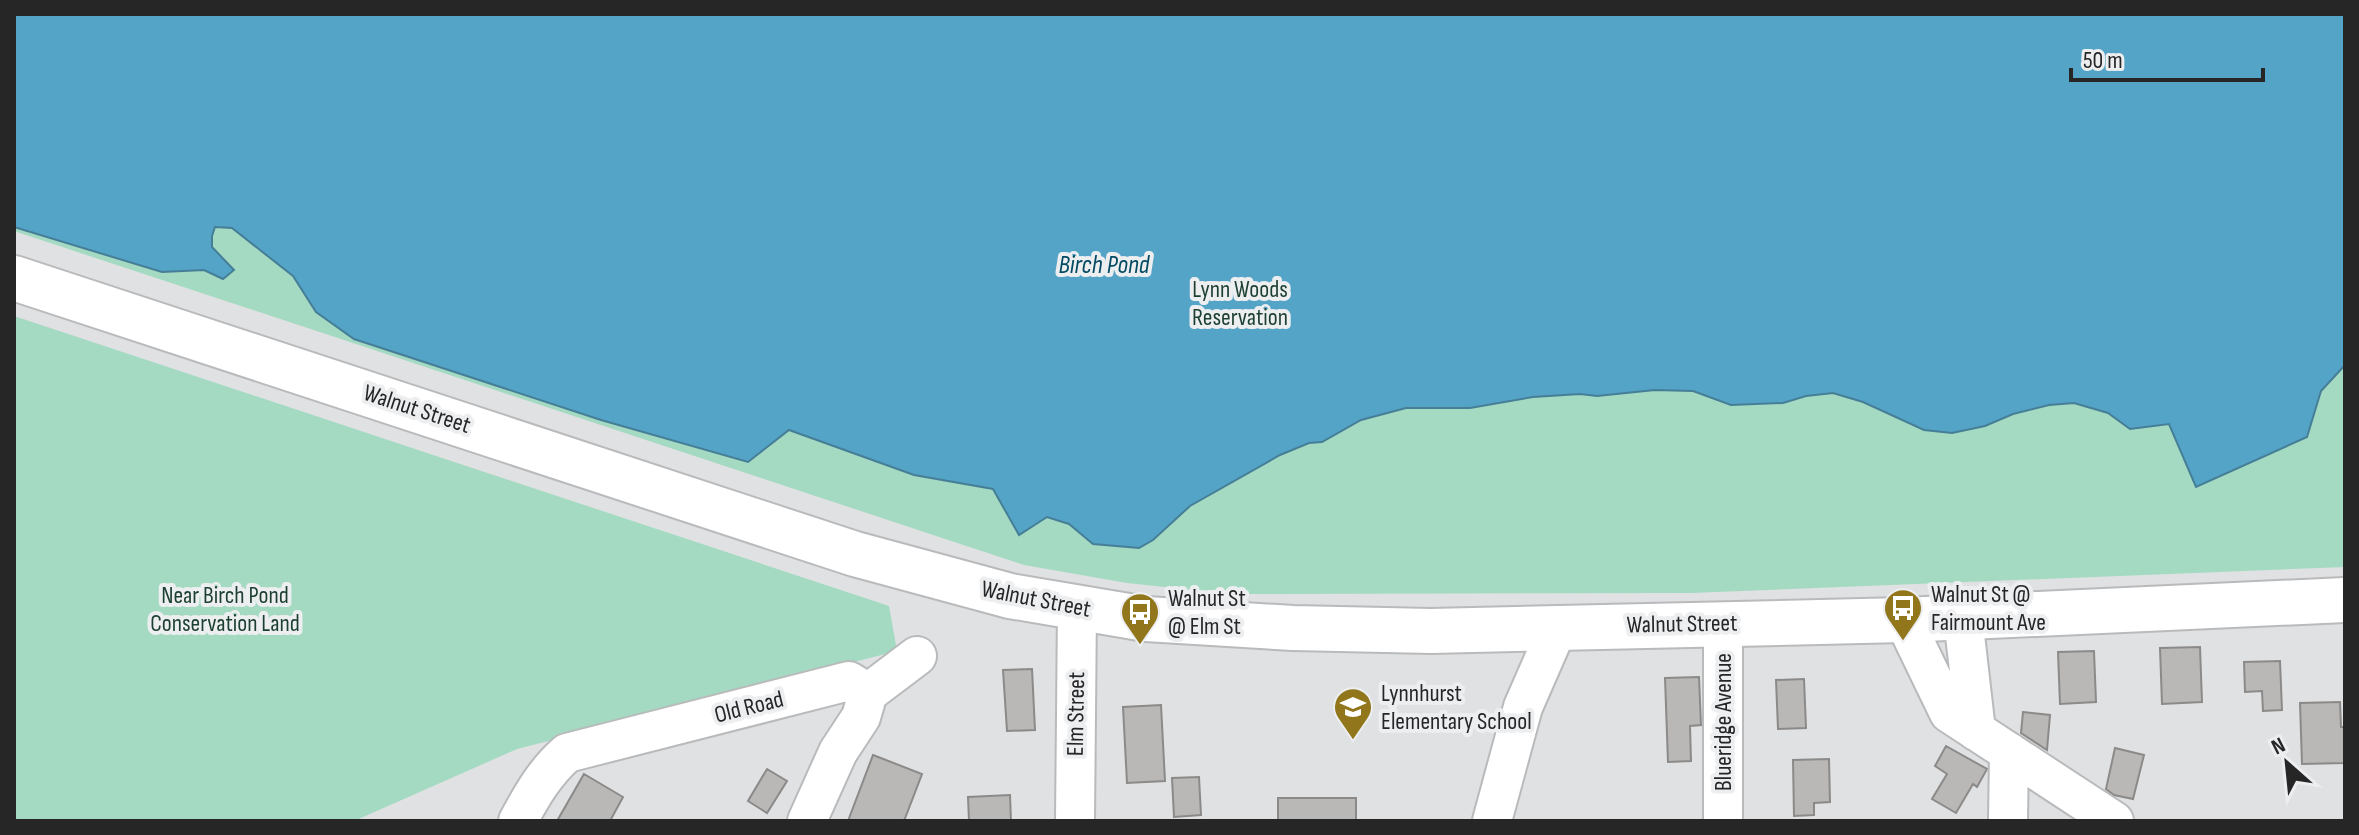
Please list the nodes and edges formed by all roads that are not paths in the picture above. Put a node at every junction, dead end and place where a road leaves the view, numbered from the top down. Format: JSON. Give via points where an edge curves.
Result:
{"nodes":[{"id":1,"x":14,"y":278,"type":"edge"},
{"id":2,"x":2345,"y":600,"type":"edge"},
{"id":3,"x":1077,"y":608,"type":"junction"},
{"id":4,"x":1963,"y":618,"type":"junction"},
{"id":5,"x":1904,"y":620,"type":"junction"},
{"id":6,"x":1723,"y":623,"type":"junction"},
{"id":7,"x":1558,"y":627,"type":"junction"},
{"id":8,"x":917,"y":656,"type":"dead end"},
{"id":9,"x":868,"y":693,"type":"junction"},
{"id":10,"x":1976,"y":731,"type":"junction"},
{"id":11,"x":2009,"y":752,"type":"junction"},
{"id":12,"x":518,"y":821,"type":"edge"},
{"id":13,"x":807,"y":821,"type":"edge"},
{"id":14,"x":1075,"y":821,"type":"edge"},
{"id":15,"x":1492,"y":821,"type":"edge"},
{"id":16,"x":1723,"y":821,"type":"edge"},
{"id":17,"x":2008,"y":821,"type":"edge"},
{"id":18,"x":2114,"y":821,"type":"edge"}],
"edges":[{"from":1,"to":3,"type":"main road","name":"Walnut Street","via":[[840,550],[961,585]]},
{"from":2,"to":4,"type":"main road","name":"Walnut Street"},
{"from":3,"to":7,"type":"main road","name":"Walnut Street","via":[[1159,620],[1293,628]]},
{"from":3,"to":14,"type":"street","name":"Elm Street"},
{"from":4,"to":5,"type":"main road","name":"Walnut Street"},
{"from":4,"to":10,"type":"street"},
{"from":5,"to":6,"type":"main road","name":"Walnut Street"},
{"from":5,"to":10,"type":"street","via":[[1949,713]]},
{"from":6,"to":7,"type":"main road","name":"Walnut Street"},
{"from":6,"to":16,"type":"street","name":"Blueridge Avenue"},
{"from":7,"to":15,"type":"street","via":[[1523,707]]},
{"from":8,"to":9,"type":"street"},
{"from":9,"to":12,"type":"street","name":"Old Road","via":[[849,681],[567,753],[537,786]]},
{"from":9,"to":13,"type":"street","via":[[861,717],[838,752]]},
{"from":10,"to":11,"type":"street"},
{"from":11,"to":17,"type":"street"},
{"from":11,"to":18,"type":"street"}]}
